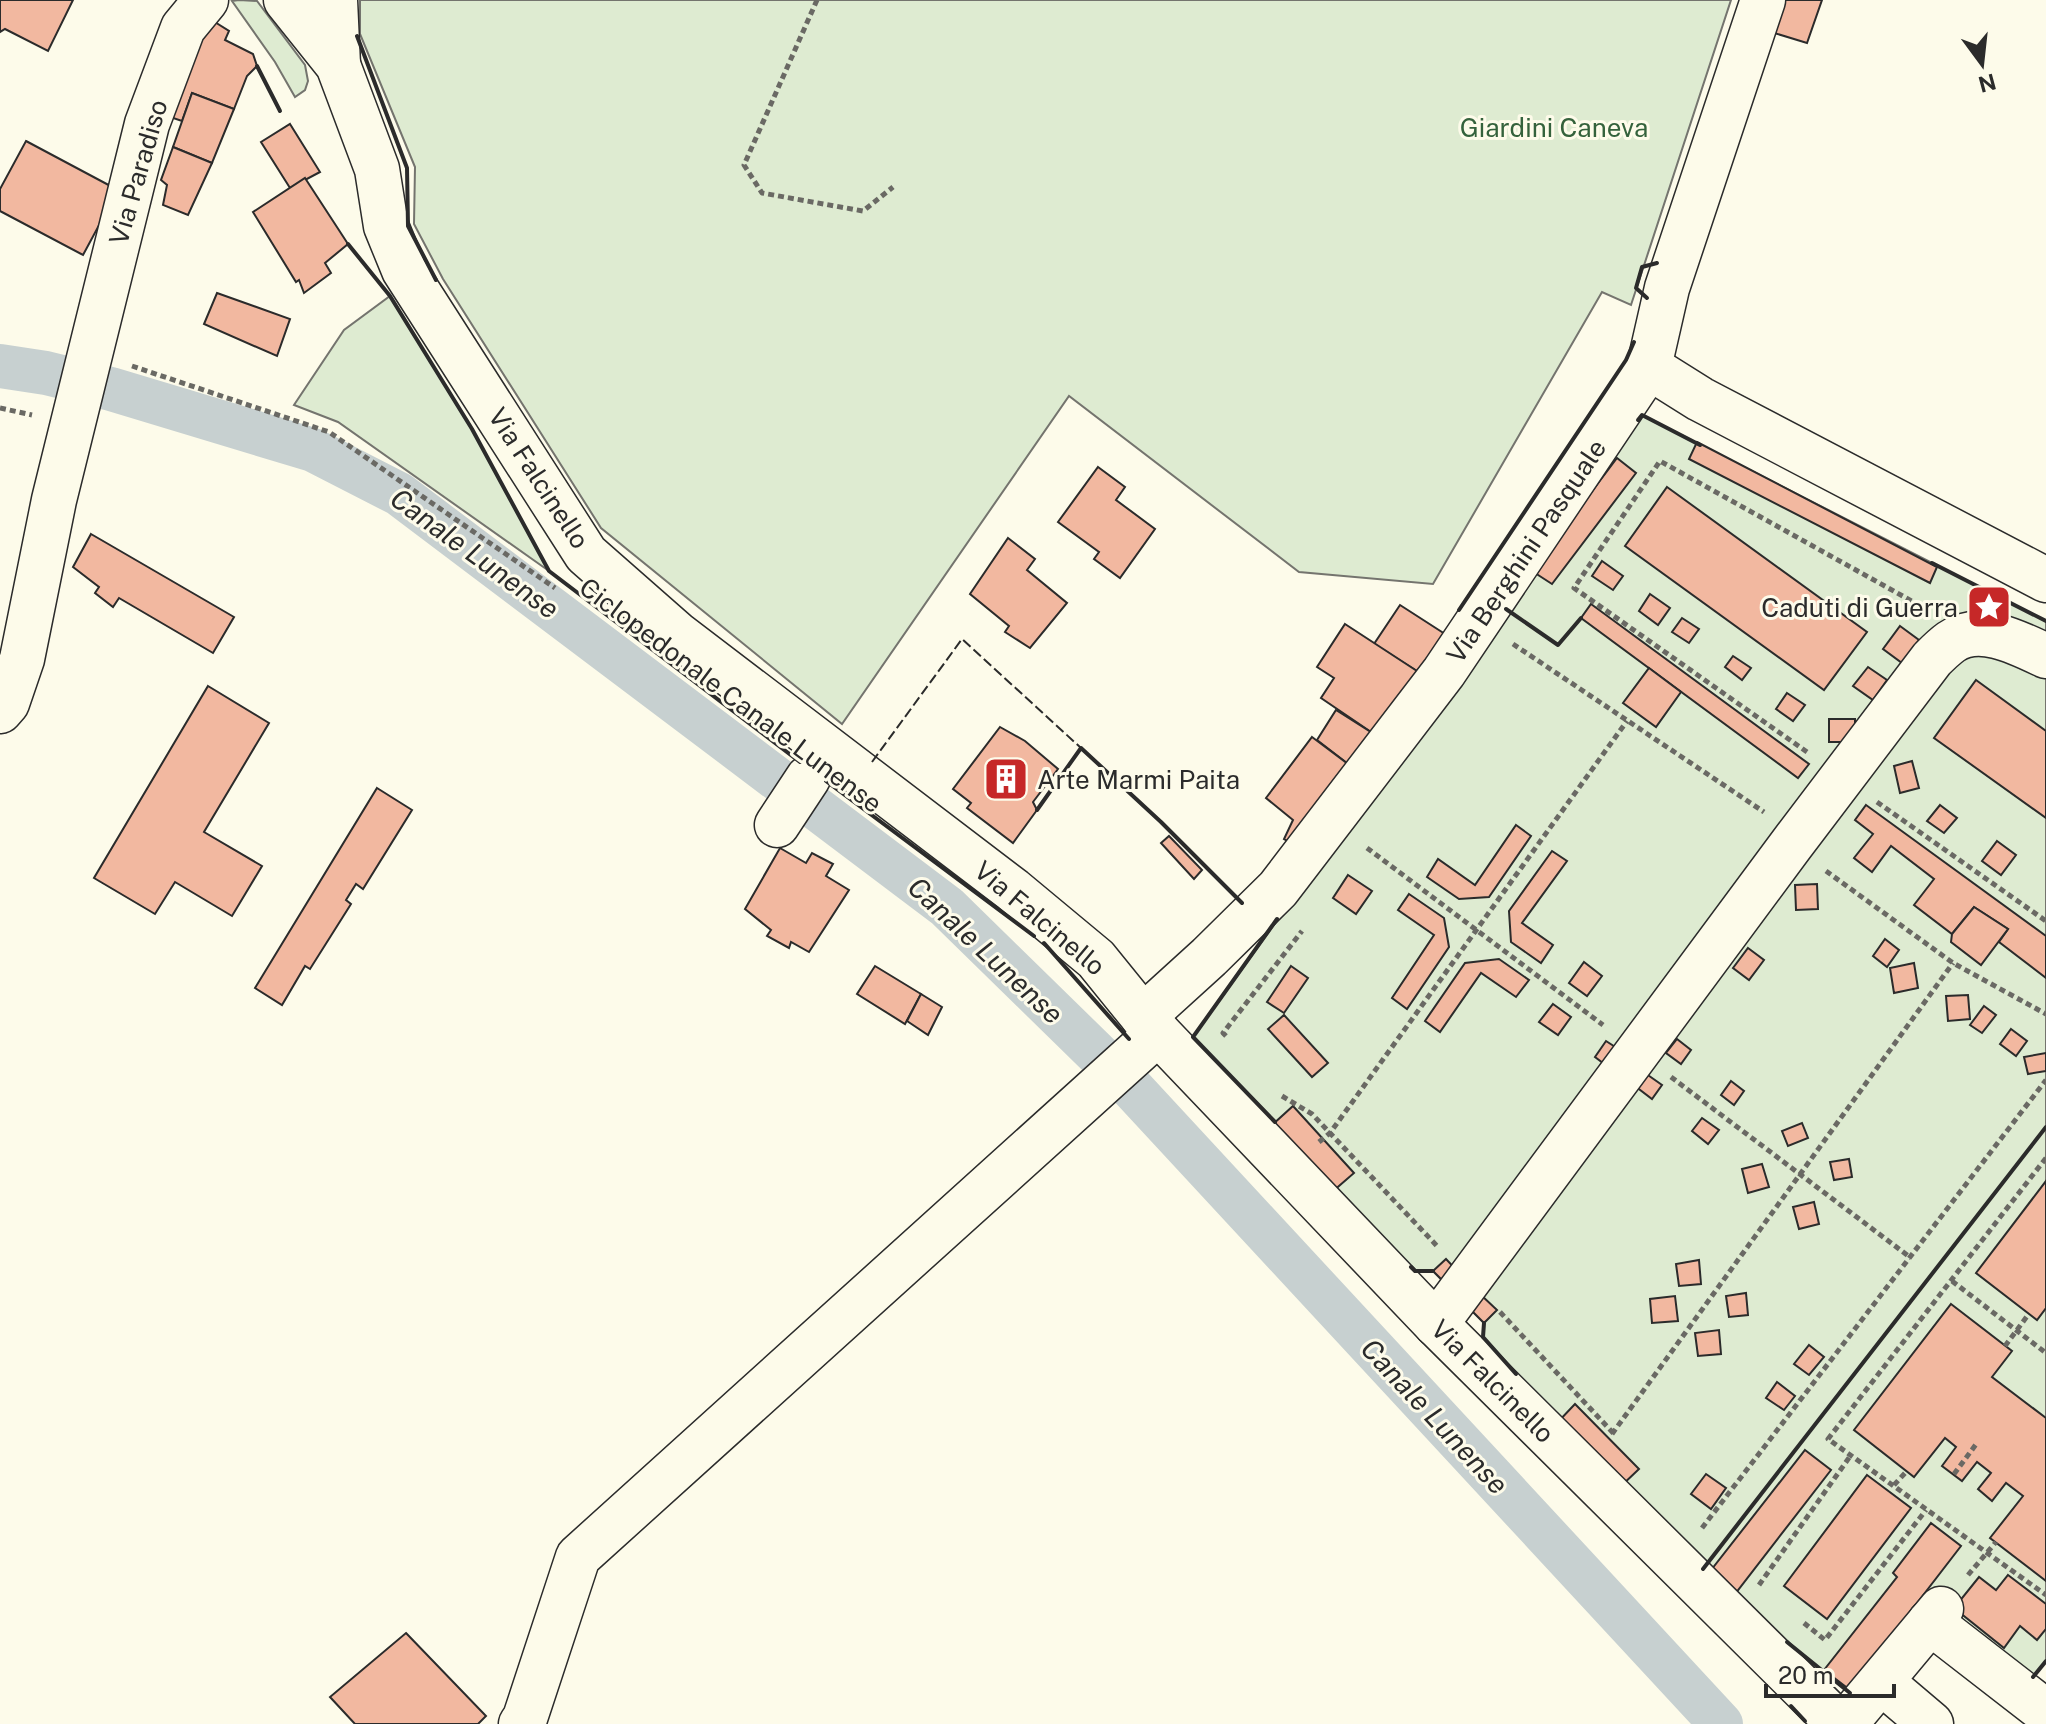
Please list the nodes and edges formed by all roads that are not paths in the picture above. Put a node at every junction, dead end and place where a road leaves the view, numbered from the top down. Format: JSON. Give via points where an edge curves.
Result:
{"nodes":[{"id":1,"x":206,"y":0,"type":"edge"},
{"id":2,"x":286,"y":0,"type":"edge"},
{"id":3,"x":335,"y":0,"type":"edge"},
{"id":4,"x":1763,"y":0,"type":"edge"},
{"id":5,"x":338,"y":65,"type":"junction"},
{"id":6,"x":1649,"y":367,"type":"junction"},
{"id":7,"x":2046,"y":580,"type":"edge"},
{"id":8,"x":2046,"y":656,"type":"edge"},
{"id":9,"x":0,"y":711,"type":"edge"},
{"id":10,"x":806,"y":782,"type":"dead end"},
{"id":11,"x":777,"y":825,"type":"dead end"},
{"id":12,"x":1144,"y":1035,"type":"junction"},
{"id":13,"x":1436,"y":1324,"type":"junction"},
{"id":14,"x":1940,"y":1623,"type":"junction"},
{"id":15,"x":2043,"y":1703,"type":"edge"},
{"id":16,"x":1886,"y":1710,"type":"edge"},
{"id":17,"x":521,"y":1724,"type":"edge"},
{"id":18,"x":1839,"y":1724,"type":"edge"},
{"id":19,"x":1845,"y":1724,"type":"edge"},
{"id":20,"x":1931,"y":1724,"type":"edge"}],
"edges":[{"from":1,"to":9,"type":"street","name":"Via Paradiso","via":[[183,28],[147,124],[54,500],[22,659]]},
{"from":2,"to":5,"type":"street","name":"Via Falcinello"},
{"from":3,"to":5,"type":"street","name":"Via Falcinello"},
{"from":4,"to":6,"type":"street","name":"Via Berghini Pasquale","via":[[1667,288]]},
{"from":5,"to":12,"type":"street","name":"Via Falcinello","via":[[377,169],[386,226],[404,270],[586,554],[677,634],[1096,959]]},
{"from":6,"to":7,"type":"street","via":[[1700,399]]},
{"from":6,"to":12,"type":"street","name":"Via Berghini Pasquale","via":[[1444,672],[1278,889],[1209,957]]},
{"from":8,"to":13,"type":"street","via":[[1977,633],[1953,640],[1932,659]]},
{"from":10,"to":11,"type":"street"},
{"from":12,"to":13,"type":"street","name":"Via Falcinello"},
{"from":12,"to":17,"type":"street","name":"Via Berghini Pasquale","via":[[1088,1096],[578,1557]]},
{"from":13,"to":18,"type":"street","name":"Via Falcinello"},
{"from":14,"to":15,"type":"street"},
{"from":14,"to":16,"type":"street"},
{"from":14,"to":19,"type":"street"},
{"from":16,"to":20,"type":"street"}]}
